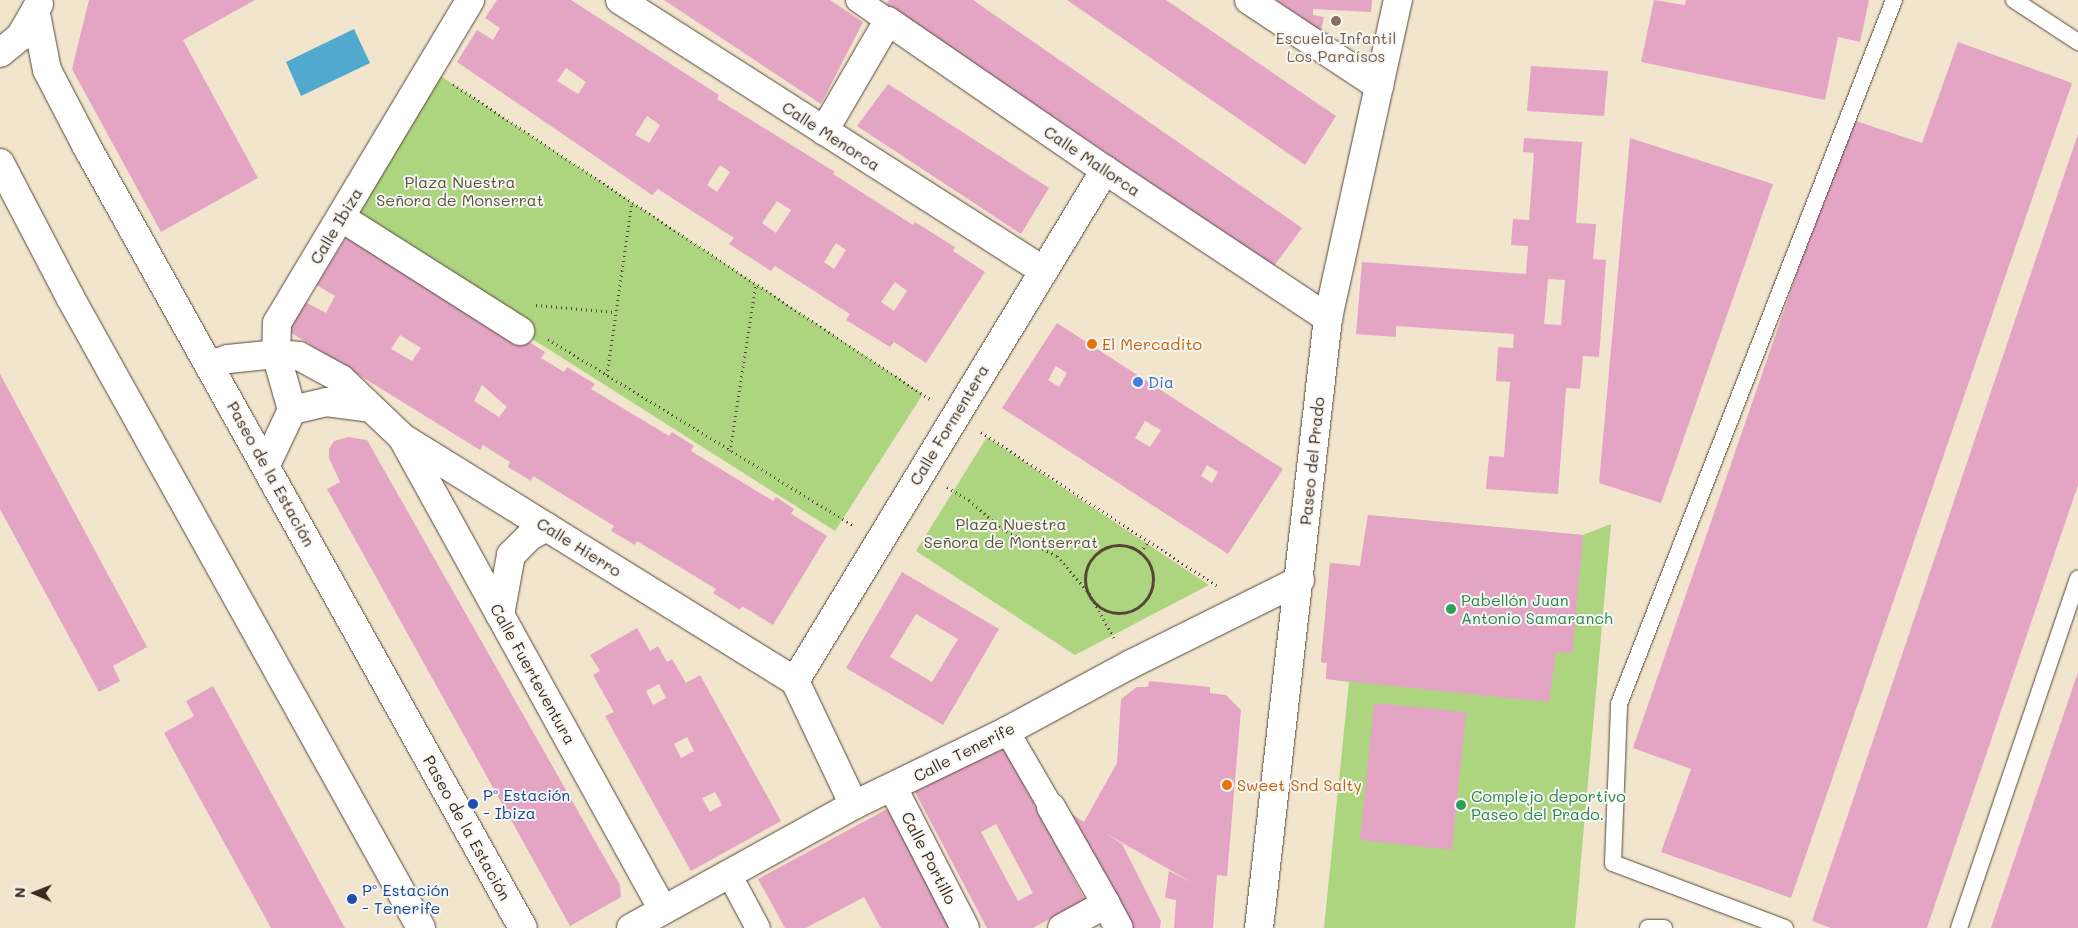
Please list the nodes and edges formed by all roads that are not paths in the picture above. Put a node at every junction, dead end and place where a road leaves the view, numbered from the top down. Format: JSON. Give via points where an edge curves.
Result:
{"nodes":[{"id":1,"x":470,"y":0,"type":"edge"},
{"id":2,"x":620,"y":0,"type":"edge"},
{"id":3,"x":858,"y":0,"type":"edge"},
{"id":4,"x":1249,"y":0,"type":"edge"},
{"id":5,"x":1398,"y":0,"type":"edge"},
{"id":6,"x":1894,"y":0,"type":"edge"},
{"id":7,"x":2014,"y":0,"type":"edge"},
{"id":8,"x":38,"y":7,"type":"edge"},
{"id":9,"x":888,"y":20,"type":"junction"},
{"id":10,"x":2078,"y":42,"type":"edge"},
{"id":11,"x":0,"y":53,"type":"edge"},
{"id":12,"x":1379,"y":86,"type":"junction"},
{"id":13,"x":824,"y":131,"type":"junction"},
{"id":14,"x":0,"y":163,"type":"edge"},
{"id":15,"x":1105,"y":170,"type":"junction"},
{"id":16,"x":342,"y":218,"type":"junction"},
{"id":17,"x":1044,"y":271,"type":"junction"},
{"id":18,"x":1328,"y":318,"type":"junction"},
{"id":19,"x":532,"y":334,"type":"road end"},
{"id":20,"x":276,"y":354,"type":"junction"},
{"id":21,"x":210,"y":365,"type":"junction"},
{"id":22,"x":371,"y":408,"type":"junction"},
{"id":23,"x":292,"y":410,"type":"junction"},
{"id":24,"x":403,"y":438,"type":"junction"},
{"id":25,"x":266,"y":465,"type":"junction"},
{"id":26,"x":548,"y":527,"type":"junction"},
{"id":27,"x":2078,"y":579,"type":"edge"},
{"id":28,"x":1300,"y":580,"type":"junction"},
{"id":29,"x":500,"y":614,"type":"junction"},
{"id":30,"x":795,"y":681,"type":"junction"},
{"id":31,"x":1007,"y":731,"type":"junction"},
{"id":32,"x":894,"y":788,"type":"junction"},
{"id":33,"x":854,"y":805,"type":"junction"},
{"id":34,"x":1051,"y":807,"type":"joint"},
{"id":35,"x":729,"y":874,"type":"junction"},
{"id":36,"x":1106,"y":904,"type":"junction"},
{"id":37,"x":663,"y":910,"type":"junction"},
{"id":38,"x":421,"y":928,"type":"edge"},
{"id":39,"x":523,"y":928,"type":"edge"},
{"id":40,"x":631,"y":928,"type":"edge"},
{"id":41,"x":758,"y":928,"type":"edge"},
{"id":42,"x":965,"y":928,"type":"edge"},
{"id":43,"x":1062,"y":928,"type":"edge"},
{"id":44,"x":1119,"y":928,"type":"edge"},
{"id":45,"x":1259,"y":928,"type":"edge"},
{"id":46,"x":1648,"y":928,"type":"edge"},
{"id":47,"x":1664,"y":928,"type":"edge"},
{"id":48,"x":1784,"y":928,"type":"edge"},
{"id":49,"x":1959,"y":928,"type":"edge"}],
"edges":[{"from":1,"to":16,"type":"street","name":"Calle Ibiza"},
{"from":2,"to":13,"type":"street","name":"Calle Menorca"},
{"from":3,"to":9,"type":"street","name":"Calle Mallorca"},
{"from":4,"to":12,"type":"street"},
{"from":5,"to":12,"type":"street","name":"Paseo del Prado"},
{"from":6,"to":48,"type":"lane","via":[[1619,704],[1614,862]]},
{"from":7,"to":10,"type":"lane"},
{"from":8,"to":11,"type":"street","via":[[20,37]]},
{"from":8,"to":21,"type":"street","name":"Paseo de la Estación","via":[[47,70]]},
{"from":9,"to":13,"type":"street"},
{"from":9,"to":15,"type":"street","name":"Calle Mallorca"},
{"from":12,"to":18,"type":"street","name":"Paseo del Prado"},
{"from":13,"to":17,"type":"street","name":"Calle Menorca"},
{"from":14,"to":38,"type":"street","via":[[70,298]]},
{"from":15,"to":17,"type":"street","name":"Calle Formentera"},
{"from":15,"to":18,"type":"street","name":"Calle Mallorca"},
{"from":16,"to":19,"type":"street"},
{"from":16,"to":20,"type":"street","name":"Calle Ibiza","via":[[277,323]]},
{"from":17,"to":30,"type":"street","name":"Calle Formentera"},
{"from":18,"to":28,"type":"street","name":"Paseo del Prado"},
{"from":20,"to":21,"type":"street","name":"Calle Hierro","via":[[228,359]]},
{"from":20,"to":22,"type":"street","name":"Calle Hierro","via":[[298,356],[341,379]]},
{"from":20,"to":23,"type":"street","name":"Calle Ibiza"},
{"from":21,"to":25,"type":"street","name":"Paseo de la Estación"},
{"from":22,"to":23,"type":"street","via":[[326,402]]},
{"from":22,"to":24,"type":"street","name":"Calle Hierro"},
{"from":23,"to":25,"type":"street"},
{"from":24,"to":26,"type":"street","name":"Calle Hierro"},
{"from":24,"to":29,"type":"street","name":"Calle Fuerteventura"},
{"from":25,"to":39,"type":"street","name":"Paseo de la Estación"},
{"from":26,"to":29,"type":"street","via":[[530,536],[511,555]]},
{"from":26,"to":30,"type":"street","name":"Calle Hierro"},
{"from":27,"to":49,"type":"lane"},
{"from":28,"to":31,"type":"street","name":"Calle Tenerife","via":[[1129,665]]},
{"from":28,"to":45,"type":"street","name":"Paseo del Prado"},
{"from":29,"to":37,"type":"street","name":"Calle Fuerteventura"},
{"from":30,"to":33,"type":"street"},
{"from":31,"to":32,"type":"street","name":"Calle Tenerife"},
{"from":31,"to":34,"type":"street"},
{"from":32,"to":33,"type":"street","name":"Calle Tenerife"},
{"from":32,"to":42,"type":"street","name":"Calle Portillo"},
{"from":33,"to":35,"type":"street","name":"Calle Tenerife"},
{"from":34,"to":36,"type":"street"},
{"from":35,"to":37,"type":"street","name":"Calle Tenerife"},
{"from":35,"to":41,"type":"street"},
{"from":36,"to":43,"type":"street"},
{"from":36,"to":44,"type":"street"},
{"from":37,"to":40,"type":"street","name":"Calle Tenerife"},
{"from":46,"to":47,"type":"lane"}]}
